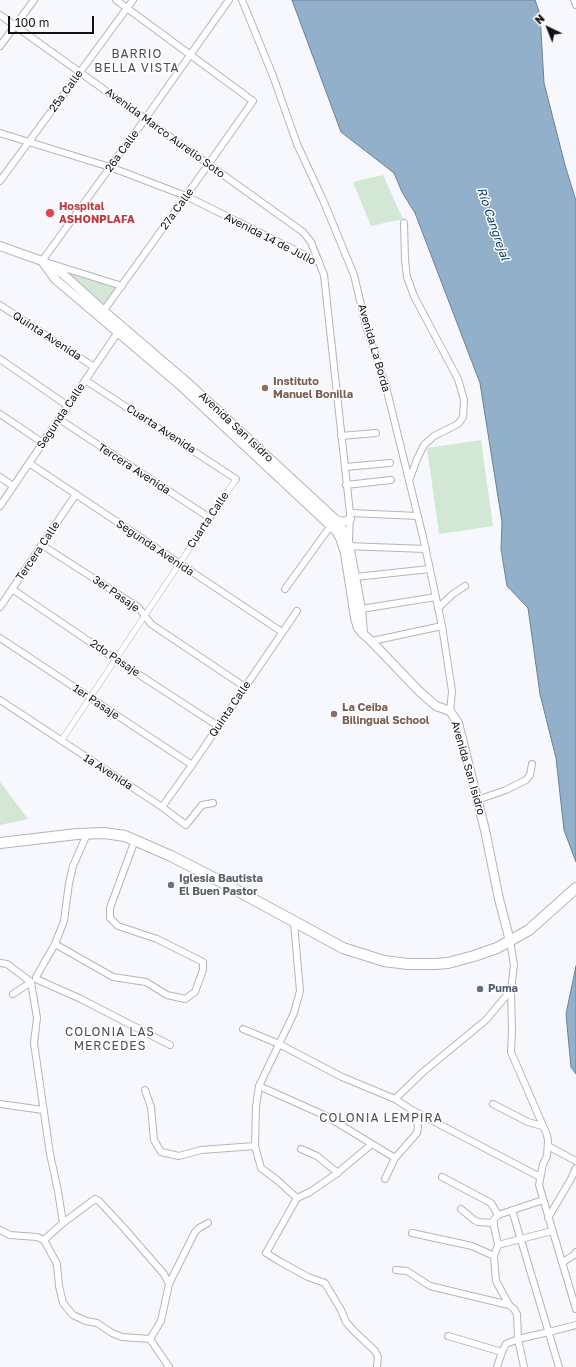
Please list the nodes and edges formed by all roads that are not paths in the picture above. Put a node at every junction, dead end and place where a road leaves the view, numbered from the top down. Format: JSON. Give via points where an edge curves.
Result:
{"nodes":[{"id":1,"x":34,"y":0,"type":"edge"},
{"id":2,"x":116,"y":0,"type":"edge"},
{"id":3,"x":133,"y":0,"type":"edge"},
{"id":4,"x":229,"y":0,"type":"edge"},
{"id":5,"x":242,"y":0,"type":"edge"},
{"id":6,"x":574,"y":0,"type":"edge"},
{"id":7,"x":576,"y":5,"type":"edge"},
{"id":8,"x":127,"y":8,"type":"junction"},
{"id":9,"x":0,"y":15,"type":"edge"},
{"id":10,"x":14,"y":26,"type":"junction"},
{"id":11,"x":0,"y":46,"type":"edge"},
{"id":12,"x":191,"y":56,"type":"junction"},
{"id":13,"x":80,"y":72,"type":"junction"},
{"id":14,"x":145,"y":119,"type":"junction"},
{"id":15,"x":0,"y":133,"type":"edge"},
{"id":16,"x":29,"y":142,"type":"junction"},
{"id":17,"x":208,"y":165,"type":"junction"},
{"id":18,"x":110,"y":167,"type":"junction"},
{"id":19,"x":0,"y":182,"type":"edge"},
{"id":20,"x":186,"y":196,"type":"junction"},
{"id":21,"x":404,"y":223,"type":"dead end"},
{"id":22,"x":0,"y":246,"type":"edge"},
{"id":23,"x":42,"y":261,"type":"junction"},
{"id":24,"x":319,"y":262,"type":"junction"},
{"id":25,"x":122,"y":286,"type":"junction"},
{"id":26,"x":0,"y":305,"type":"edge"},
{"id":27,"x":101,"y":314,"type":"junction"},
{"id":28,"x":120,"y":329,"type":"junction"},
{"id":29,"x":0,"y":360,"type":"edge"},
{"id":30,"x":94,"y":367,"type":"junction"},
{"id":31,"x":85,"y":380,"type":"junction"},
{"id":32,"x":68,"y":406,"type":"junction"},
{"id":33,"x":0,"y":414,"type":"edge"},
{"id":34,"x":59,"y":419,"type":"junction"},
{"id":35,"x":376,"y":433,"type":"dead end"},
{"id":36,"x":341,"y":436,"type":"junction"},
{"id":37,"x":43,"y":443,"type":"junction"},
{"id":38,"x":29,"y":463,"type":"junction"},
{"id":39,"x":390,"y":463,"type":"dead end"},
{"id":40,"x":345,"y":467,"type":"junction"},
{"id":41,"x":0,"y":477,"type":"edge"},
{"id":42,"x":236,"y":479,"type":"joint"},
{"id":43,"x":391,"y":480,"type":"dead end"},
{"id":44,"x":409,"y":481,"type":"junction"},
{"id":45,"x":346,"y":485,"type":"junction"},
{"id":46,"x":14,"y":486,"type":"junction"},
{"id":47,"x":76,"y":494,"type":"junction"},
{"id":48,"x":0,"y":506,"type":"edge"},
{"id":49,"x":350,"y":516,"type":"junction"},
{"id":50,"x":418,"y":516,"type":"junction"},
{"id":51,"x":210,"y":518,"type":"junction"},
{"id":52,"x":334,"y":523,"type":"junction"},
{"id":53,"x":42,"y":545,"type":"junction"},
{"id":54,"x":346,"y":546,"type":"junction"},
{"id":55,"x":426,"y":549,"type":"junction"},
{"id":56,"x":179,"y":564,"type":"junction"},
{"id":57,"x":430,"y":569,"type":"junction"},
{"id":58,"x":355,"y":577,"type":"junction"},
{"id":59,"x":465,"y":586,"type":"dead end"},
{"id":60,"x":12,"y":589,"type":"junction"},
{"id":61,"x":285,"y":589,"type":"dead end"},
{"id":62,"x":355,"y":595,"type":"junction"},
{"id":63,"x":436,"y":597,"type":"junction"},
{"id":64,"x":0,"y":607,"type":"edge"},
{"id":65,"x":438,"y":608,"type":"junction"},
{"id":66,"x":361,"y":609,"type":"junction"},
{"id":67,"x":297,"y":610,"type":"dead end"},
{"id":68,"x":145,"y":616,"type":"junction"},
{"id":69,"x":442,"y":626,"type":"junction"},
{"id":70,"x":282,"y":632,"type":"junction"},
{"id":71,"x":363,"y":634,"type":"junction"},
{"id":72,"x":0,"y":638,"type":"edge"},
{"id":73,"x":372,"y":641,"type":"junction"},
{"id":74,"x":116,"y":659,"type":"junction"},
{"id":75,"x":245,"y":687,"type":"junction"},
{"id":76,"x":89,"y":698,"type":"junction"},
{"id":77,"x":0,"y":700,"type":"edge"},
{"id":78,"x":450,"y":711,"type":"junction"},
{"id":79,"x":218,"y":726,"type":"junction"},
{"id":80,"x":61,"y":741,"type":"junction"},
{"id":81,"x":532,"y":764,"type":"dead end"},
{"id":82,"x":192,"y":765,"type":"junction"},
{"id":83,"x":477,"y":800,"type":"junction"},
{"id":84,"x":213,"y":803,"type":"dead end"},
{"id":85,"x":162,"y":807,"type":"junction"},
{"id":86,"x":86,"y":834,"type":"junction"},
{"id":87,"x":135,"y":840,"type":"junction"},
{"id":88,"x":0,"y":843,"type":"edge"},
{"id":89,"x":576,"y":888,"type":"edge"},
{"id":90,"x":294,"y":923,"type":"junction"},
{"id":91,"x":510,"y":941,"type":"junction"},
{"id":92,"x":55,"y":944,"type":"junction"},
{"id":93,"x":0,"y":963,"type":"edge"},
{"id":94,"x":31,"y":982,"type":"junction"},
{"id":95,"x":511,"y":990,"type":"junction"},
{"id":96,"x":12,"y":994,"type":"dead end"},
{"id":97,"x":243,"y":1029,"type":"dead end"},
{"id":98,"x":279,"y":1044,"type":"junction"},
{"id":99,"x":170,"y":1045,"type":"dead end"},
{"id":100,"x":259,"y":1086,"type":"junction"},
{"id":101,"x":145,"y":1090,"type":"dead end"},
{"id":102,"x":395,"y":1099,"type":"junction"},
{"id":103,"x":0,"y":1104,"type":"edge"},
{"id":104,"x":494,"y":1104,"type":"dead end"},
{"id":105,"x":43,"y":1110,"type":"junction"},
{"id":106,"x":412,"y":1110,"type":"junction"},
{"id":107,"x":542,"y":1126,"type":"junction"},
{"id":108,"x":372,"y":1144,"type":"junction"},
{"id":109,"x":255,"y":1146,"type":"junction"},
{"id":110,"x":548,"y":1146,"type":"junction"},
{"id":111,"x":301,"y":1149,"type":"dead end"},
{"id":112,"x":395,"y":1158,"type":"junction"},
{"id":113,"x":576,"y":1160,"type":"edge"},
{"id":114,"x":576,"y":1168,"type":"edge"},
{"id":115,"x":338,"y":1172,"type":"junction"},
{"id":116,"x":442,"y":1177,"type":"dead end"},
{"id":117,"x":540,"y":1177,"type":"junction"},
{"id":118,"x":385,"y":1179,"type":"dead end"},
{"id":119,"x":297,"y":1198,"type":"junction"},
{"id":120,"x":543,"y":1200,"type":"junction"},
{"id":121,"x":461,"y":1209,"type":"dead end"},
{"id":122,"x":512,"y":1210,"type":"junction"},
{"id":123,"x":498,"y":1215,"type":"junction"},
{"id":124,"x":548,"y":1218,"type":"junction"},
{"id":125,"x":63,"y":1223,"type":"junction"},
{"id":126,"x":208,"y":1223,"type":"dead end"},
{"id":127,"x":494,"y":1223,"type":"junction"},
{"id":128,"x":0,"y":1230,"type":"edge"},
{"id":129,"x":552,"y":1231,"type":"junction"},
{"id":130,"x":412,"y":1233,"type":"dead end"},
{"id":131,"x":44,"y":1240,"type":"junction"},
{"id":132,"x":521,"y":1240,"type":"junction"},
{"id":133,"x":498,"y":1245,"type":"junction"},
{"id":134,"x":576,"y":1252,"type":"edge"},
{"id":135,"x":494,"y":1256,"type":"junction"},
{"id":136,"x":563,"y":1262,"type":"junction"},
{"id":137,"x":396,"y":1270,"type":"dead end"},
{"id":138,"x":169,"y":1284,"type":"junction"},
{"id":139,"x":509,"y":1304,"type":"junction"},
{"id":140,"x":576,"y":1309,"type":"edge"},
{"id":141,"x":576,"y":1325,"type":"edge"},
{"id":142,"x":549,"y":1332,"type":"junction"},
{"id":143,"x":448,"y":1336,"type":"dead end"},
{"id":144,"x":150,"y":1339,"type":"junction"},
{"id":145,"x":518,"y":1339,"type":"junction"},
{"id":146,"x":502,"y":1352,"type":"junction"},
{"id":147,"x":168,"y":1367,"type":"edge"},
{"id":148,"x":377,"y":1367,"type":"edge"},
{"id":149,"x":497,"y":1367,"type":"edge"},
{"id":150,"x":524,"y":1367,"type":"edge"},
{"id":151,"x":559,"y":1367,"type":"edge"}],
"edges":[{"from":1,"to":10,"type":"street"},
{"from":2,"to":8,"type":"street"},
{"from":3,"to":8,"type":"street","name":"25a Calle"},
{"from":4,"to":12,"type":"street","name":"26a Calle"},
{"from":5,"to":44,"type":"street","name":"Avenida La Borda","via":[[274,76],[297,144],[354,275],[366,326],[386,387]]},
{"from":6,"to":7,"type":"street"},
{"from":8,"to":12,"type":"street"},
{"from":8,"to":13,"type":"street","name":"25a Calle"},
{"from":9,"to":10,"type":"street","name":"Avenida Marco Aurelio Soto"},
{"from":10,"to":11,"type":"street"},
{"from":10,"to":13,"type":"street","name":"Avenida Marco Aurelio Soto"},
{"from":12,"to":14,"type":"street","name":"26a Calle"},
{"from":12,"to":17,"type":"street","name":"27a Calle","via":[[253,101]]},
{"from":13,"to":14,"type":"street","name":"Avenida Marco Aurelio Soto"},
{"from":13,"to":16,"type":"street","name":"25a Calle"},
{"from":14,"to":17,"type":"street","name":"Avenida Marco Aurelio Soto"},
{"from":14,"to":18,"type":"street","name":"26a Calle"},
{"from":15,"to":16,"type":"street","name":"Avenida 14 de Julio"},
{"from":16,"to":18,"type":"street","name":"Avenida 14 de Julio"},
{"from":16,"to":19,"type":"street","name":"25a Calle"},
{"from":17,"to":20,"type":"street","name":"27a Calle"},
{"from":17,"to":24,"type":"street","name":"Avenida Marco Aurelio Soto","via":[[303,232],[312,242]]},
{"from":18,"to":20,"type":"street","name":"Avenida 14 de Julio"},
{"from":18,"to":23,"type":"street","name":"26a Calle"},
{"from":20,"to":24,"type":"street","name":"Avenida 14 de Julio"},
{"from":20,"to":25,"type":"street","name":"27a Calle"},
{"from":21,"to":44,"type":"street","via":[[404,260],[407,277],[414,296],[458,378],[464,400],[463,417],[458,424],[434,436],[424,445]]},
{"from":22,"to":23,"type":"street","name":"Avenida San Isidro"},
{"from":23,"to":25,"type":"street","name":"Avenida San Isidro"},
{"from":23,"to":27,"type":"street","name":"Avenida San Isidro","via":[[63,274]]},
{"from":24,"to":36,"type":"street","name":"Avenida 14 de Julio","via":[[324,275]]},
{"from":25,"to":27,"type":"street","name":"27a Calle"},
{"from":26,"to":30,"type":"street","name":"Quinta Avenida"},
{"from":27,"to":28,"type":"street","name":"Avenida San Isidro"},
{"from":28,"to":30,"type":"street","name":"Segunda Calle"},
{"from":28,"to":52,"type":"street","name":"Avenida San Isidro","via":[[187,382]]},
{"from":29,"to":32,"type":"street"},
{"from":30,"to":31,"type":"street","name":"Segunda Calle"},
{"from":31,"to":32,"type":"street","name":"Segunda Calle"},
{"from":31,"to":42,"type":"street","name":"Cuarta Avenida"},
{"from":32,"to":34,"type":"street","name":"Segunda Calle"},
{"from":33,"to":37,"type":"street"},
{"from":34,"to":37,"type":"street","name":"Segunda Calle"},
{"from":34,"to":51,"type":"street","name":"Tercera Avenida"},
{"from":35,"to":36,"type":"street"},
{"from":36,"to":40,"type":"street","name":"Avenida 14 de Julio"},
{"from":37,"to":38,"type":"street","name":"Segunda Calle"},
{"from":38,"to":46,"type":"street","name":"Segunda Calle"},
{"from":38,"to":47,"type":"street","name":"Segunda Avenida"},
{"from":39,"to":40,"type":"street"},
{"from":40,"to":45,"type":"street","name":"Avenida 14 de Julio"},
{"from":41,"to":46,"type":"street"},
{"from":42,"to":51,"type":"street","name":"Cuarta Calle"},
{"from":43,"to":45,"type":"street"},
{"from":44,"to":50,"type":"street","name":"Avenida La Borda"},
{"from":45,"to":49,"type":"street","name":"Avenida 14 de Julio"},
{"from":46,"to":48,"type":"street","name":"Segunda Calle"},
{"from":47,"to":53,"type":"street","name":"Tercera Calle"},
{"from":47,"to":56,"type":"street","name":"Segunda Avenida"},
{"from":49,"to":50,"type":"street"},
{"from":49,"to":52,"type":"street","via":[[344,522]]},
{"from":49,"to":54,"type":"street","name":"Avenida 14 de Julio"},
{"from":50,"to":55,"type":"street","name":"Avenida La Borda"},
{"from":51,"to":56,"type":"street","name":"Cuarta Calle"},
{"from":52,"to":54,"type":"street","name":"Avenida San Isidro","via":[[346,534]]},
{"from":52,"to":61,"type":"street"},
{"from":53,"to":60,"type":"street","name":"Tercera Calle"},
{"from":53,"to":68,"type":"street","name":"3er Pasaje","via":[[138,607]]},
{"from":54,"to":55,"type":"street"},
{"from":54,"to":58,"type":"street","name":"Avenida San Isidro"},
{"from":54,"to":62,"type":"street","name":"Avenida San Isidro"},
{"from":55,"to":57,"type":"street","name":"Avenida La Borda"},
{"from":56,"to":68,"type":"street","name":"Cuarta Calle"},
{"from":56,"to":70,"type":"street","name":"Segunda Avenida"},
{"from":57,"to":58,"type":"street"},
{"from":57,"to":63,"type":"street","name":"Avenida La Borda"},
{"from":58,"to":62,"type":"street","name":"Avenida San Isidro"},
{"from":59,"to":65,"type":"street"},
{"from":60,"to":64,"type":"street","name":"Tercera Calle"},
{"from":60,"to":74,"type":"street","name":"2do Pasaje"},
{"from":62,"to":66,"type":"street","name":"Avenida San Isidro"},
{"from":62,"to":71,"type":"street","name":"Avenida San Isidro","via":[[355,618]]},
{"from":63,"to":65,"type":"street","name":"Avenida La Borda"},
{"from":63,"to":66,"type":"street"},
{"from":65,"to":69,"type":"street","name":"Avenida La Borda"},
{"from":66,"to":71,"type":"street","name":"Avenida San Isidro"},
{"from":67,"to":70,"type":"street","name":"Quinta Calle"},
{"from":68,"to":74,"type":"street","name":"Cuarta Calle"},
{"from":68,"to":75,"type":"street","name":"3er Pasaje","via":[[151,624]]},
{"from":69,"to":73,"type":"street"},
{"from":69,"to":78,"type":"street","name":"Avenida La Borda","via":[[452,692]]},
{"from":70,"to":75,"type":"street","name":"Quinta Calle"},
{"from":71,"to":73,"type":"street","name":"Avenida San Isidro"},
{"from":72,"to":76,"type":"street","name":"1er Pasaje"},
{"from":73,"to":78,"type":"street","name":"Avenida San Isidro","via":[[429,700],[436,706]]},
{"from":74,"to":76,"type":"street","name":"Cuarta Calle"},
{"from":74,"to":79,"type":"street","name":"2do Pasaje"},
{"from":75,"to":79,"type":"street","name":"Quinta Calle"},
{"from":76,"to":80,"type":"street","name":"Cuarta Calle"},
{"from":76,"to":82,"type":"street","name":"1er Pasaje"},
{"from":77,"to":80,"type":"street","name":"1a Avenida"},
{"from":78,"to":83,"type":"street","name":"Avenida San Isidro","via":[[458,723]]},
{"from":79,"to":82,"type":"street","name":"Quinta Calle"},
{"from":80,"to":85,"type":"street","name":"1a Avenida"},
{"from":81,"to":83,"type":"street","via":[[526,780]]},
{"from":82,"to":85,"type":"street","name":"Quinta Calle"},
{"from":83,"to":91,"type":"street","name":"Avenida San Isidro"},
{"from":84,"to":85,"type":"street","name":"1a Avenida","via":[[202,805],[186,825]]},
{"from":86,"to":87,"type":"main road","via":[[114,834]]},
{"from":86,"to":88,"type":"main road"},
{"from":86,"to":92,"type":"street","via":[[73,866],[64,921]]},
{"from":87,"to":90,"type":"main road","via":[[214,878]]},
{"from":87,"to":92,"type":"street","via":[[110,908],[110,918],[118,926],[157,939],[203,962],[203,970],[195,992],[185,999],[167,995],[146,982],[113,977]]},
{"from":89,"to":91,"type":"main road","via":[[529,930]]},
{"from":90,"to":91,"type":"main road","via":[[355,953],[408,964],[435,964],[460,960],[487,952]]},
{"from":90,"to":98,"type":"street","via":[[300,992],[294,1013]]},
{"from":91,"to":95,"type":"street","via":[[514,965]]},
{"from":92,"to":99,"type":"street","via":[[36,977],[37,980],[81,999]]},
{"from":93,"to":94,"type":"street","via":[[6,964]]},
{"from":94,"to":96,"type":"street"},
{"from":94,"to":105,"type":"street","via":[[37,1018],[34,1043]]},
{"from":95,"to":102,"type":"street","via":[[486,1020],[423,1072]]},
{"from":95,"to":107,"type":"street","via":[[511,1052]]},
{"from":97,"to":98,"type":"street"},
{"from":98,"to":100,"type":"street"},
{"from":98,"to":102,"type":"street","via":[[342,1077]]},
{"from":100,"to":108,"type":"street","via":[[326,1116]]},
{"from":100,"to":109,"type":"street"},
{"from":101,"to":109,"type":"street","via":[[151,1107],[154,1140],[161,1152],[179,1156],[201,1150]]},
{"from":102,"to":106,"type":"street"},
{"from":103,"to":105,"type":"street"},
{"from":104,"to":107,"type":"street","via":[[528,1122]]},
{"from":105,"to":125,"type":"street"},
{"from":106,"to":112,"type":"street","via":[[417,1122],[417,1133]]},
{"from":106,"to":117,"type":"street"},
{"from":107,"to":110,"type":"street","via":[[547,1135]]},
{"from":108,"to":112,"type":"street"},
{"from":108,"to":115,"type":"street"},
{"from":109,"to":119,"type":"street","via":[[261,1168]]},
{"from":110,"to":113,"type":"street"},
{"from":110,"to":117,"type":"street"},
{"from":111,"to":115,"type":"street","via":[[317,1156]]},
{"from":112,"to":118,"type":"street"},
{"from":114,"to":124,"type":"street"},
{"from":115,"to":119,"type":"street"},
{"from":116,"to":123,"type":"street","via":[[491,1203]]},
{"from":117,"to":120,"type":"street","via":[[539,1185]]},
{"from":119,"to":148,"type":"street","via":[[266,1254],[308,1277],[325,1283],[346,1322],[375,1351],[378,1357]]},
{"from":120,"to":122,"type":"street"},
{"from":120,"to":124,"type":"street"},
{"from":121,"to":127,"type":"street","via":[[478,1222]]},
{"from":122,"to":123,"type":"street"},
{"from":122,"to":132,"type":"street"},
{"from":123,"to":127,"type":"street"},
{"from":124,"to":129,"type":"street"},
{"from":125,"to":131,"type":"street"},
{"from":125,"to":138,"type":"street","via":[[91,1201],[99,1201],[164,1274]]},
{"from":126,"to":138,"type":"street","via":[[195,1232]]},
{"from":127,"to":133,"type":"street"},
{"from":128,"to":131,"type":"street","via":[[10,1235]]},
{"from":129,"to":132,"type":"street"},
{"from":129,"to":136,"type":"street"},
{"from":130,"to":135,"type":"street","via":[[472,1246]]},
{"from":131,"to":144,"type":"street","via":[[57,1264],[63,1303],[73,1315],[97,1323],[122,1337]]},
{"from":132,"to":133,"type":"street"},
{"from":132,"to":142,"type":"street"},
{"from":133,"to":135,"type":"street"},
{"from":134,"to":136,"type":"street"},
{"from":135,"to":139,"type":"street","via":[[496,1281]]},
{"from":136,"to":140,"type":"street"},
{"from":137,"to":139,"type":"street","via":[[407,1271],[430,1286]]},
{"from":138,"to":144,"type":"street","via":[[161,1321]]},
{"from":139,"to":145,"type":"street","via":[[517,1314]]},
{"from":141,"to":142,"type":"street"},
{"from":142,"to":145,"type":"street"},
{"from":142,"to":151,"type":"street"},
{"from":143,"to":146,"type":"street"},
{"from":144,"to":147,"type":"street"},
{"from":145,"to":146,"type":"street","via":[[506,1344]]},
{"from":145,"to":150,"type":"street"},
{"from":146,"to":149,"type":"street"}]}
